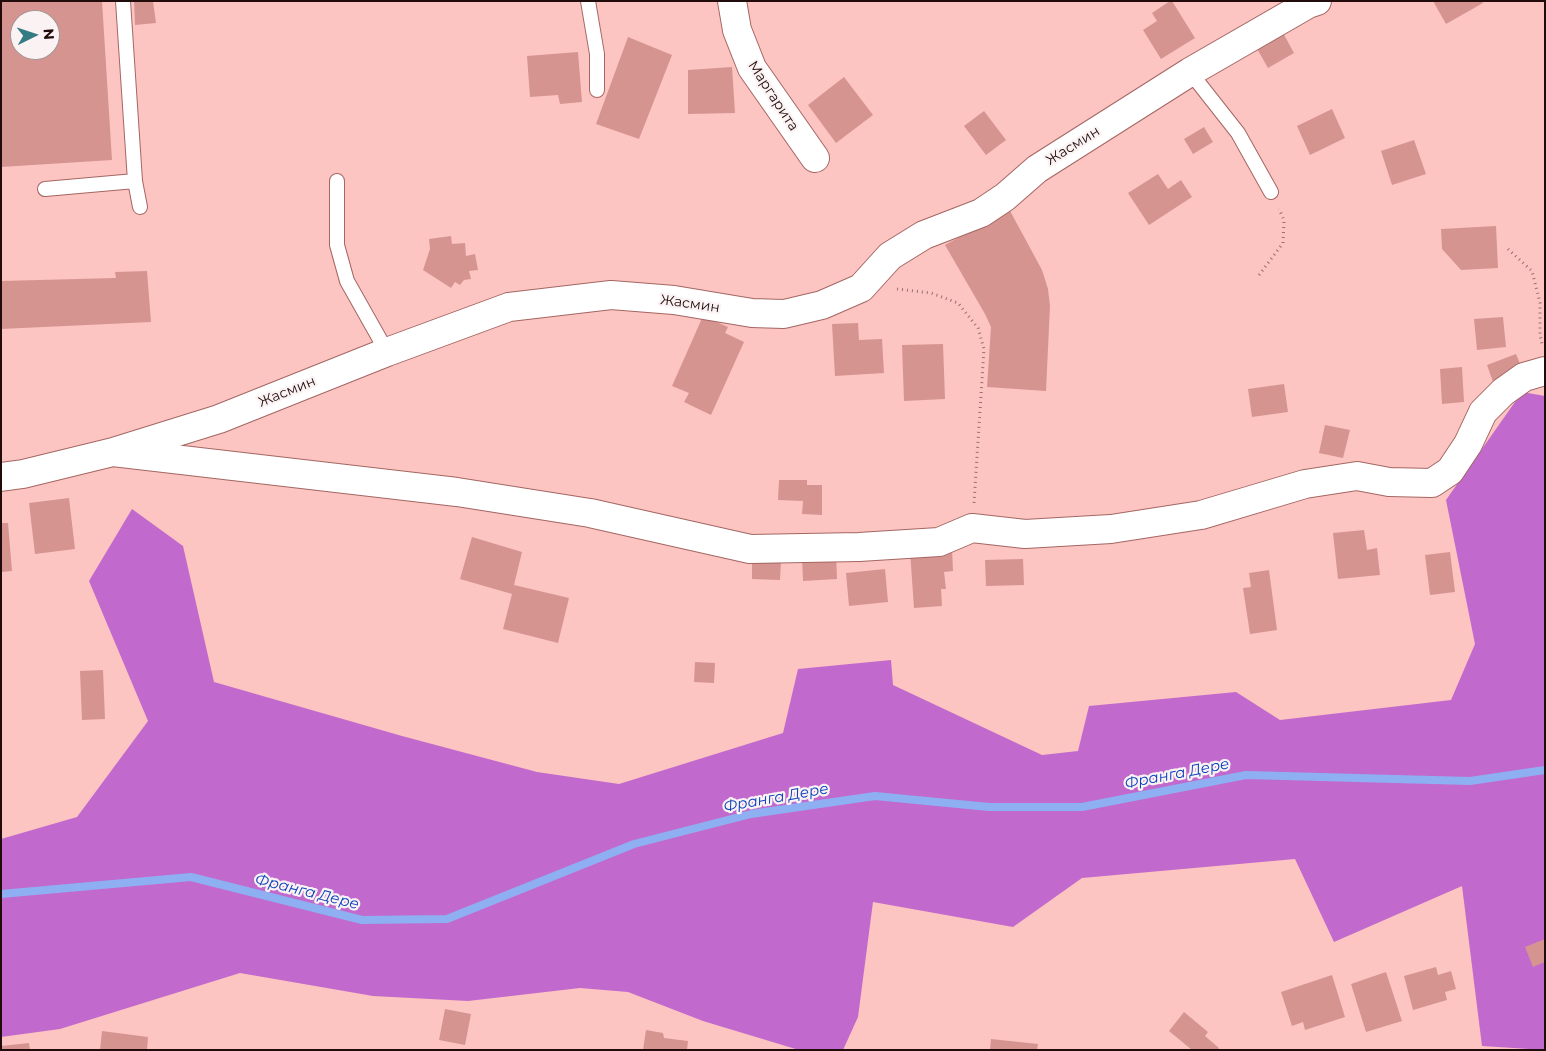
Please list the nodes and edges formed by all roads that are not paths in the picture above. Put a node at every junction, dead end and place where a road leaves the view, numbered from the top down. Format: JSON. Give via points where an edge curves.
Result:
{"nodes":[{"id":1,"x":123,"y":1,"type":"edge"},
{"id":2,"x":588,"y":1,"type":"edge"},
{"id":3,"x":732,"y":1,"type":"edge"},
{"id":4,"x":1317,"y":1,"type":"edge"},
{"id":5,"x":1190,"y":72,"type":"junction"},
{"id":6,"x":597,"y":90,"type":"dead end"},
{"id":7,"x":815,"y":158,"type":"dead end"},
{"id":8,"x":135,"y":180,"type":"junction"},
{"id":9,"x":337,"y":181,"type":"dead end"},
{"id":10,"x":45,"y":189,"type":"dead end"},
{"id":11,"x":1271,"y":192,"type":"road end"},
{"id":12,"x":140,"y":207,"type":"dead end"},
{"id":13,"x":387,"y":352,"type":"junction"},
{"id":14,"x":1544,"y":360,"type":"edge"},
{"id":15,"x":113,"y":452,"type":"junction"},
{"id":16,"x":1,"y":477,"type":"edge"}],
"edges":[{"from":1,"to":8,"type":"lane"},
{"from":2,"to":6,"type":"lane","via":[[597,54]]},
{"from":3,"to":7,"type":"street","name":"Маргарита","via":[[738,30],[752,68]]},
{"from":4,"to":5,"type":"street","name":"Жасмин"},
{"from":5,"to":11,"type":"lane","via":[[1238,133]]},
{"from":5,"to":13,"type":"street","name":"Жасмин","via":[[1037,169],[981,213],[924,235],[890,256],[861,288],[822,305],[784,314],[752,313],[674,300],[611,295],[509,307]]},
{"from":8,"to":10,"type":"lane"},
{"from":8,"to":12,"type":"lane"},
{"from":9,"to":13,"type":"lane","via":[[337,245],[347,281]]},
{"from":13,"to":15,"type":"street","name":"Жасмин","via":[[219,419]]},
{"from":14,"to":15,"type":"street","via":[[1503,392],[1484,412],[1450,471],[1432,483],[1348,477],[1305,484],[1200,515],[1111,529],[1025,534],[972,528],[939,542],[859,548],[750,549],[590,513],[466,494]]},
{"from":15,"to":16,"type":"street","name":"Жасмин"}]}
